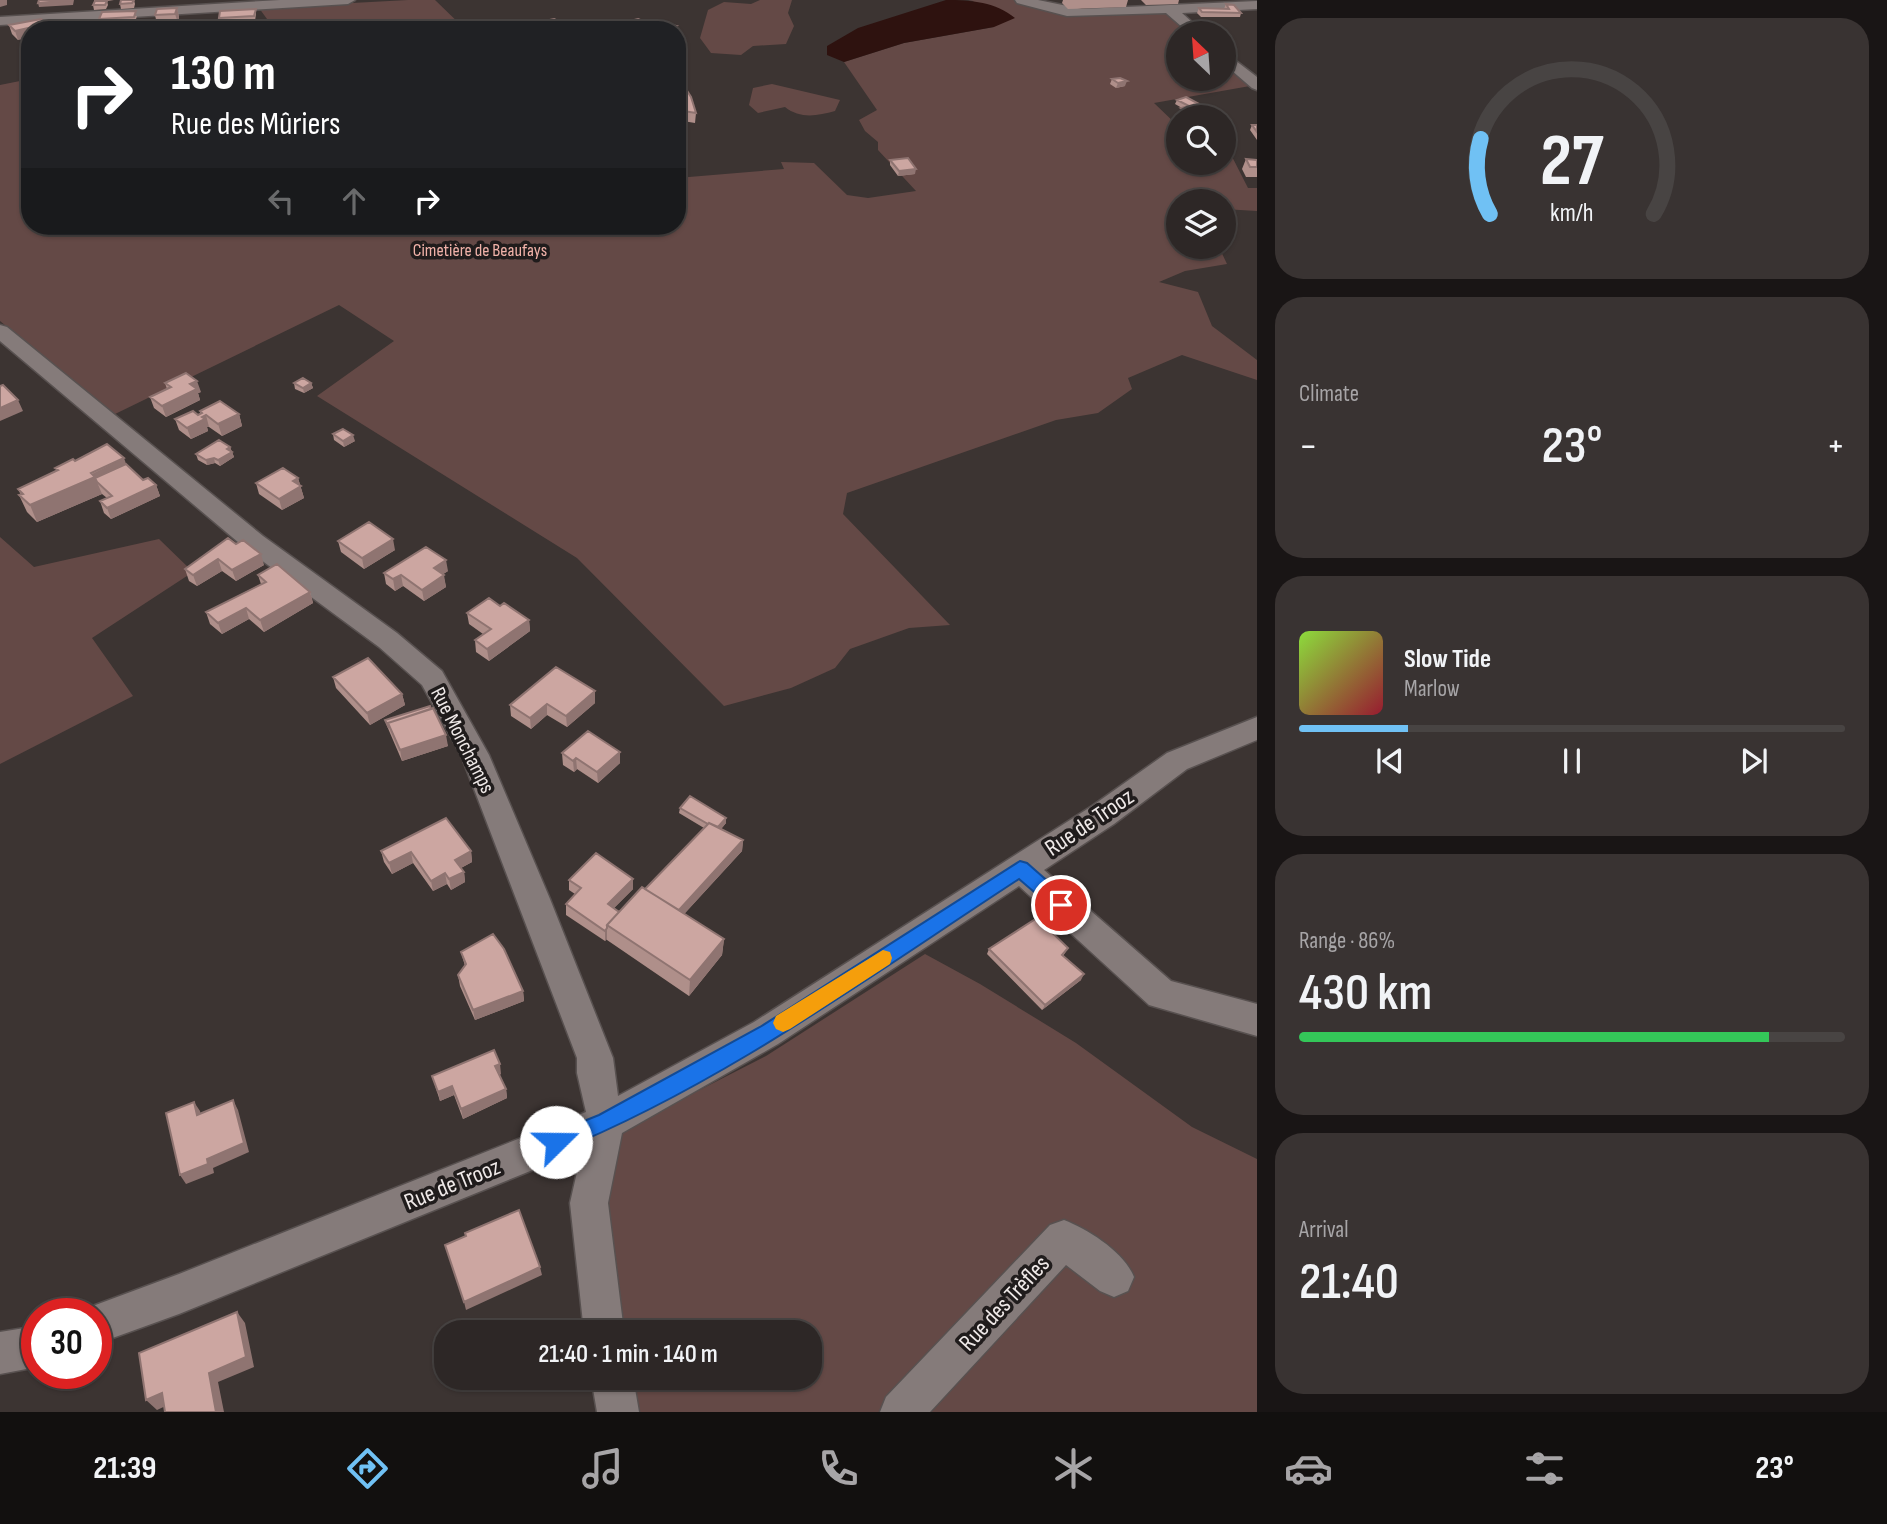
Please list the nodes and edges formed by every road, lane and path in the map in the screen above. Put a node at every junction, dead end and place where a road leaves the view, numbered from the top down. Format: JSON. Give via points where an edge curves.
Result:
{"nodes":[{"id":1,"x":348,"y":0,"type":"edge"},
{"id":2,"x":1022,"y":0,"type":"edge"},
{"id":3,"x":1257,"y":5,"type":"edge"},
{"id":4,"x":1169,"y":9,"type":"junction"},
{"id":5,"x":0,"y":20,"type":"edge"},
{"id":6,"x":1183,"y":21,"type":"edge"},
{"id":7,"x":1236,"y":66,"type":"edge"},
{"id":8,"x":1257,"y":85,"type":"edge"},
{"id":9,"x":0,"y":331,"type":"edge"},
{"id":10,"x":1257,"y":728,"type":"edge"},
{"id":11,"x":1020,"y":869,"type":"junction"},
{"id":12,"x":1257,"y":1020,"type":"edge"},
{"id":13,"x":606,"y":1122,"type":"junction"},
{"id":14,"x":1114,"y":1278,"type":"dead end"},
{"id":15,"x":112,"y":1318,"type":"edge"},
{"id":16,"x":603,"y":1320,"type":"edge"},
{"id":17,"x":21,"y":1349,"type":"edge"},
{"id":18,"x":0,"y":1353,"type":"edge"},
{"id":19,"x":614,"y":1390,"type":"edge"},
{"id":20,"x":618,"y":1412,"type":"edge"},
{"id":21,"x":901,"y":1412,"type":"edge"}],
"edges":[{"from":1,"to":5,"type":"street"},
{"from":2,"to":4,"type":"street","via":[[1082,13]]},
{"from":3,"to":4,"type":"street"},
{"from":4,"to":6,"type":"street"},
{"from":7,"to":8,"type":"street"},
{"from":9,"to":13,"type":"street","name":"Rue Monchamps","via":[[254,542],[432,678],[475,755],[534,899],[595,1058]]},
{"from":10,"to":11,"type":"street","name":"Rue de Trooz","via":[[1177,761]]},
{"from":11,"to":12,"type":"street","via":[[1161,994]]},
{"from":11,"to":13,"type":"street","name":"Rue de Trooz","via":[[766,1033]]},
{"from":13,"to":15,"type":"street","name":"Rue de Trooz"},
{"from":13,"to":16,"type":"street","name":"Rue Monchamps","via":[[589,1203]]},
{"from":14,"to":21,"type":"street","name":"Rue des Trèfles","via":[[1064,1239]]},
{"from":17,"to":18,"type":"street"},
{"from":19,"to":20,"type":"street"}]}
